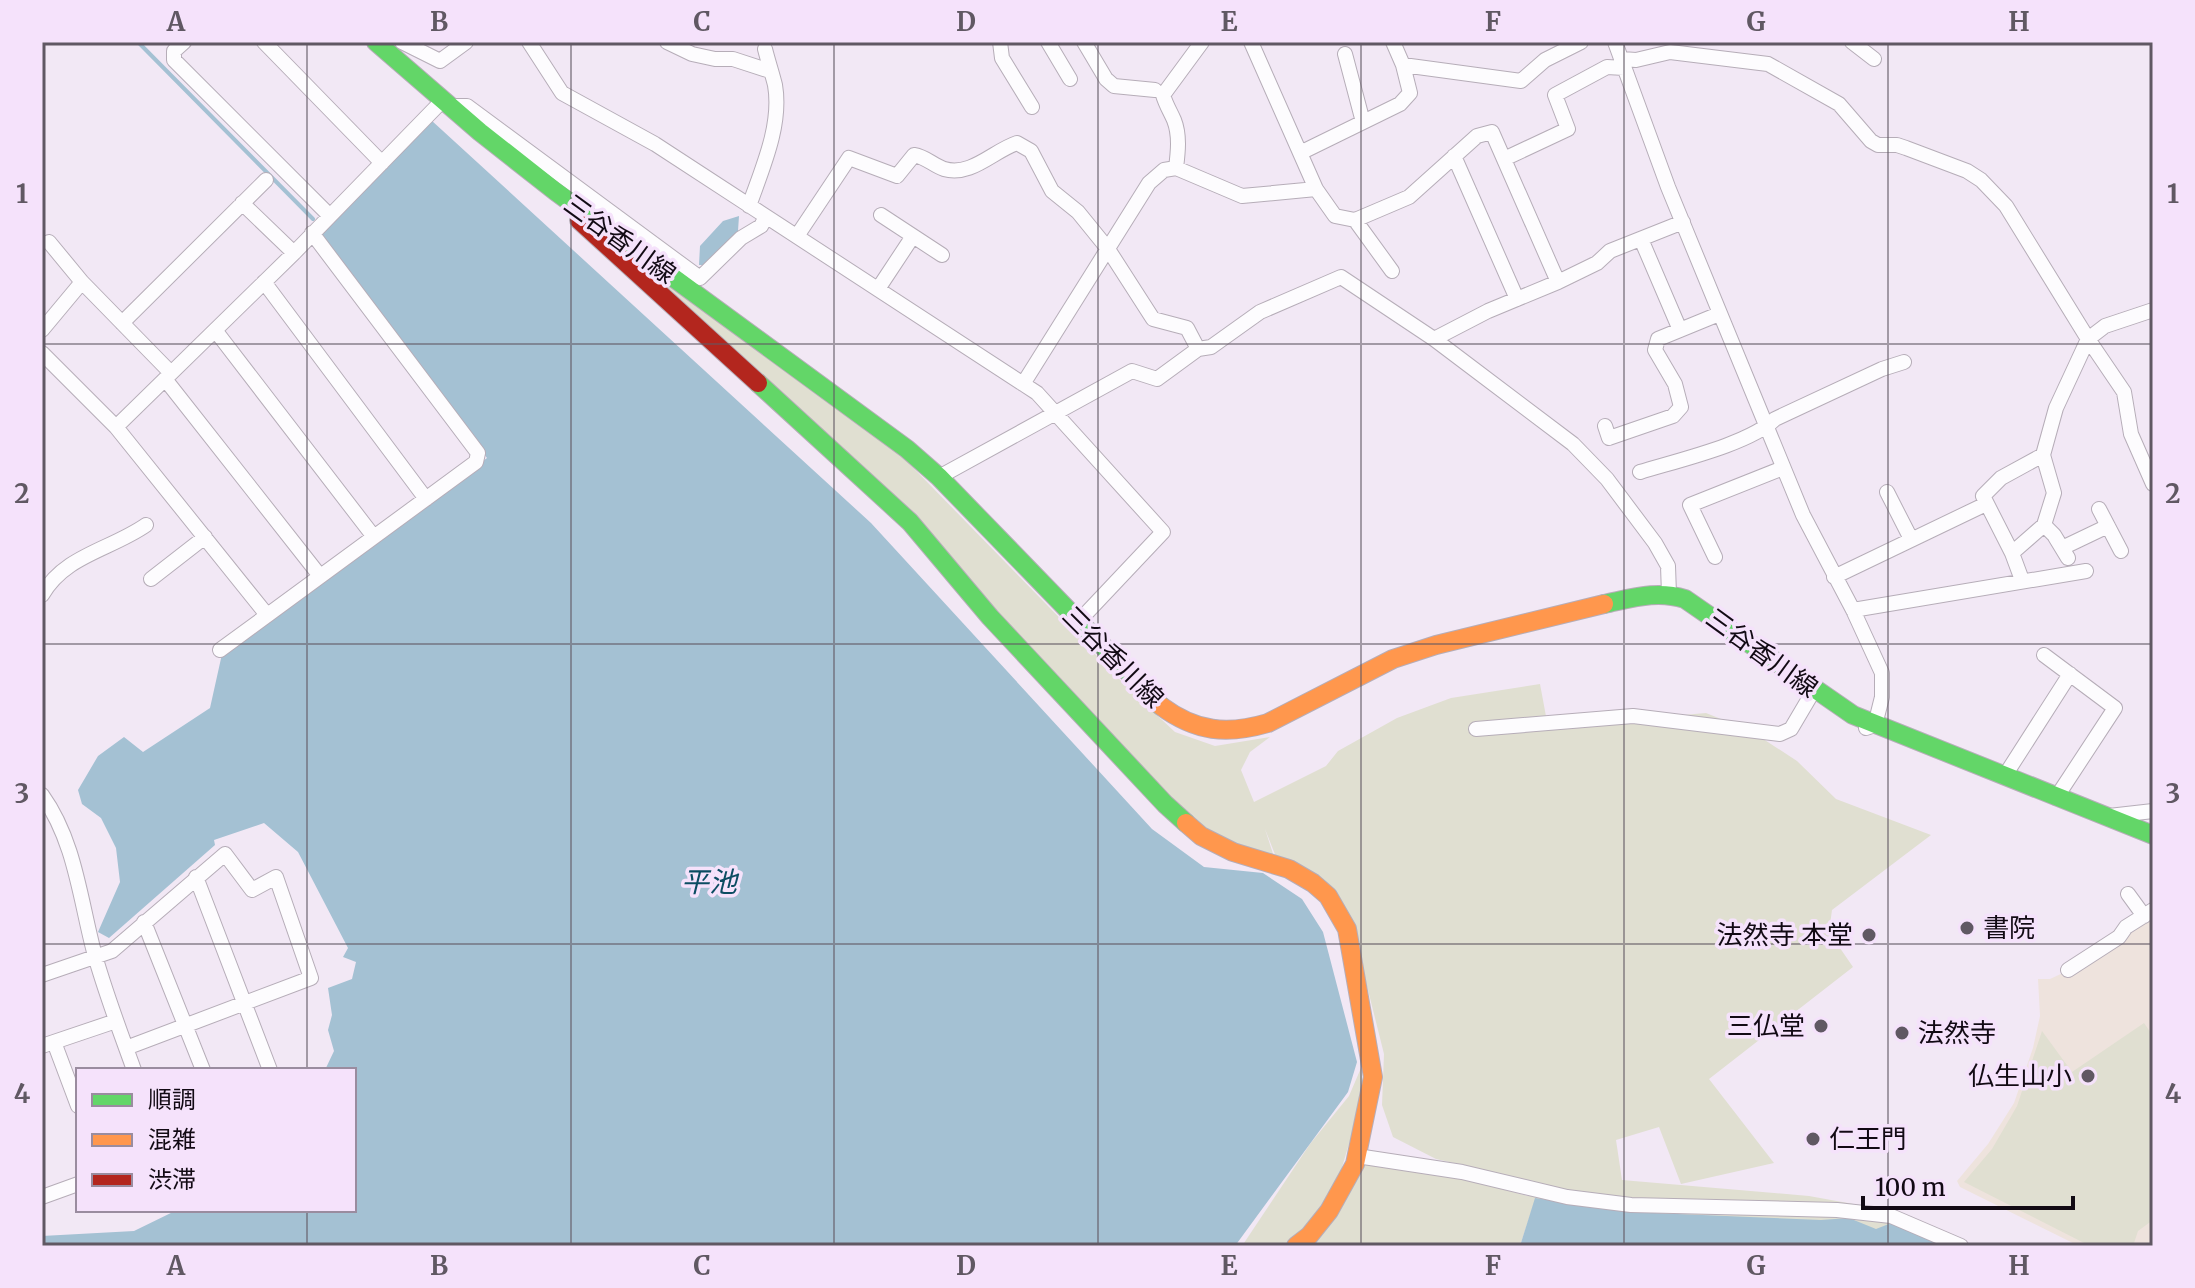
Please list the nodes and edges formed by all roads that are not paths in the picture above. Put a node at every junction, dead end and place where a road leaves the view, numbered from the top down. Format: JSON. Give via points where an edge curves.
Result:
{"nodes":[{"id":1,"x":184,"y":42,"type":"edge"},
{"id":2,"x":264,"y":42,"type":"edge"},
{"id":3,"x":376,"y":42,"type":"edge"},
{"id":4,"x":402,"y":42,"type":"edge"},
{"id":5,"x":466,"y":42,"type":"edge"},
{"id":6,"x":529,"y":42,"type":"edge"},
{"id":7,"x":667,"y":42,"type":"edge"},
{"id":8,"x":1000,"y":42,"type":"edge"},
{"id":9,"x":1048,"y":42,"type":"edge"},
{"id":10,"x":1084,"y":42,"type":"edge"},
{"id":11,"x":1202,"y":42,"type":"edge"},
{"id":12,"x":1251,"y":42,"type":"edge"},
{"id":13,"x":1393,"y":42,"type":"edge"},
{"id":14,"x":1581,"y":42,"type":"edge"},
{"id":15,"x":1615,"y":42,"type":"edge"},
{"id":16,"x":1852,"y":42,"type":"edge"},
{"id":17,"x":1686,"y":47,"type":"edge"},
{"id":18,"x":765,"y":49,"type":"dead end"},
{"id":19,"x":1345,"y":54,"type":"dead end"},
{"id":20,"x":1874,"y":59,"type":"dead end"},
{"id":21,"x":1623,"y":63,"type":"junction"},
{"id":22,"x":1403,"y":65,"type":"junction"},
{"id":23,"x":770,"y":71,"type":"junction"},
{"id":24,"x":1070,"y":79,"type":"dead end"},
{"id":25,"x":1155,"y":90,"type":"dead end"},
{"id":26,"x":447,"y":103,"type":"junction"},
{"id":27,"x":1032,"y":107,"type":"dead end"},
{"id":28,"x":1363,"y":122,"type":"junction"},
{"id":29,"x":1300,"y":153,"type":"junction"},
{"id":30,"x":1454,"y":156,"type":"junction"},
{"id":31,"x":1504,"y":159,"type":"junction"},
{"id":32,"x":382,"y":163,"type":"junction"},
{"id":33,"x":1176,"y":168,"type":"junction"},
{"id":34,"x":266,"y":180,"type":"dead end"},
{"id":35,"x":1316,"y":189,"type":"junction"},
{"id":36,"x":555,"y":191,"type":"junction"},
{"id":37,"x":242,"y":203,"type":"junction"},
{"id":38,"x":749,"y":206,"type":"junction"},
{"id":39,"x":881,"y":215,"type":"dead end"},
{"id":40,"x":330,"y":216,"type":"junction"},
{"id":41,"x":766,"y":217,"type":"junction"},
{"id":42,"x":1355,"y":220,"type":"junction"},
{"id":43,"x":1683,"y":222,"type":"junction"},
{"id":44,"x":312,"y":233,"type":"junction"},
{"id":45,"x":797,"y":236,"type":"junction"},
{"id":46,"x":913,"y":236,"type":"junction"},
{"id":47,"x":1641,"y":239,"type":"junction"},
{"id":48,"x":49,"y":242,"type":"dead end"},
{"id":49,"x":1108,"y":249,"type":"junction"},
{"id":50,"x":294,"y":253,"type":"junction"},
{"id":51,"x":942,"y":255,"type":"dead end"},
{"id":52,"x":1392,"y":271,"type":"dead end"},
{"id":53,"x":82,"y":282,"type":"junction"},
{"id":54,"x":264,"y":282,"type":"junction"},
{"id":55,"x":1558,"y":282,"type":"junction"},
{"id":56,"x":878,"y":289,"type":"junction"},
{"id":57,"x":1517,"y":299,"type":"junction"},
{"id":58,"x":2153,"y":310,"type":"edge"},
{"id":59,"x":1719,"y":314,"type":"junction"},
{"id":60,"x":122,"y":323,"type":"junction"},
{"id":61,"x":42,"y":330,"type":"edge"},
{"id":62,"x":215,"y":330,"type":"junction"},
{"id":63,"x":1680,"y":330,"type":"junction"},
{"id":64,"x":1434,"y":339,"type":"junction"},
{"id":65,"x":2088,"y":339,"type":"junction"},
{"id":66,"x":1198,"y":349,"type":"junction"},
{"id":67,"x":42,"y":353,"type":"edge"},
{"id":68,"x":1904,"y":362,"type":"dead end"},
{"id":69,"x":168,"y":376,"type":"junction"},
{"id":70,"x":1023,"y":384,"type":"junction"},
{"id":71,"x":1055,"y":413,"type":"junction"},
{"id":72,"x":1605,"y":426,"type":"dead end"},
{"id":73,"x":116,"y":427,"type":"junction"},
{"id":74,"x":1767,"y":428,"type":"junction"},
{"id":75,"x":2043,"y":455,"type":"junction"},
{"id":76,"x":1783,"y":468,"type":"junction"},
{"id":77,"x":1640,"y":472,"type":"dead end"},
{"id":78,"x":939,"y":477,"type":"junction"},
{"id":79,"x":2153,"y":484,"type":"edge"},
{"id":80,"x":1887,"y":492,"type":"dead end"},
{"id":81,"x":426,"y":499,"type":"junction"},
{"id":82,"x":1986,"y":504,"type":"junction"},
{"id":83,"x":2099,"y":509,"type":"dead end"},
{"id":84,"x":146,"y":525,"type":"dead end"},
{"id":85,"x":2044,"y":525,"type":"junction"},
{"id":86,"x":2108,"y":526,"type":"junction"},
{"id":87,"x":205,"y":537,"type":"junction"},
{"id":88,"x":374,"y":537,"type":"junction"},
{"id":89,"x":1911,"y":539,"type":"junction"},
{"id":90,"x":2121,"y":551,"type":"dead end"},
{"id":91,"x":2012,"y":553,"type":"junction"},
{"id":92,"x":1715,"y":557,"type":"dead end"},
{"id":93,"x":2086,"y":571,"type":"dead end"},
{"id":94,"x":320,"y":576,"type":"junction"},
{"id":95,"x":1834,"y":577,"type":"junction"},
{"id":96,"x":151,"y":579,"type":"dead end"},
{"id":97,"x":2022,"y":580,"type":"junction"},
{"id":98,"x":1669,"y":594,"type":"junction"},
{"id":99,"x":42,"y":595,"type":"edge"},
{"id":100,"x":1853,"y":610,"type":"junction"},
{"id":101,"x":267,"y":615,"type":"junction"},
{"id":102,"x":1078,"y":622,"type":"junction"},
{"id":103,"x":220,"y":650,"type":"dead end"},
{"id":104,"x":2044,"y":655,"type":"dead end"},
{"id":105,"x":2070,"y":674,"type":"junction"},
{"id":106,"x":1814,"y":690,"type":"junction"},
{"id":107,"x":1870,"y":726,"type":"junction"},
{"id":108,"x":1476,"y":729,"type":"dead end"},
{"id":109,"x":2004,"y":777,"type":"junction"},
{"id":110,"x":42,"y":795,"type":"edge"},
{"id":111,"x":2056,"y":798,"type":"junction"},
{"id":112,"x":2153,"y":811,"type":"edge"},
{"id":113,"x":2104,"y":816,"type":"junction"},
{"id":114,"x":2153,"y":835,"type":"edge"},
{"id":115,"x":196,"y":877,"type":"junction"},
{"id":116,"x":2128,"y":894,"type":"dead end"},
{"id":117,"x":2148,"y":913,"type":"edge"},
{"id":118,"x":144,"y":922,"type":"junction"},
{"id":119,"x":95,"y":955,"type":"junction"},
{"id":120,"x":2068,"y":970,"type":"dead end"},
{"id":121,"x":42,"y":975,"type":"edge"},
{"id":122,"x":245,"y":1003,"type":"junction"},
{"id":123,"x":116,"y":1021,"type":"junction"},
{"id":124,"x":185,"y":1026,"type":"junction"},
{"id":125,"x":48,"y":1044,"type":"edge"},
{"id":126,"x":126,"y":1048,"type":"junction"},
{"id":127,"x":133,"y":1068,"type":"edge"},
{"id":128,"x":202,"y":1068,"type":"edge"},
{"id":129,"x":269,"y":1068,"type":"edge"},
{"id":130,"x":76,"y":1102,"type":"edge"},
{"id":131,"x":1357,"y":1156,"type":"junction"},
{"id":132,"x":76,"y":1185,"type":"edge"},
{"id":133,"x":43,"y":1195,"type":"edge"},
{"id":134,"x":1296,"y":1246,"type":"edge"},
{"id":135,"x":1961,"y":1246,"type":"edge"}],
"edges":[{"from":1,"to":40,"type":"street","via":[[174,51],[174,60]]},
{"from":2,"to":32,"type":"street"},
{"from":3,"to":26,"type":"main road","name":"三谷香川線"},
{"from":4,"to":5,"type":"street","via":[[440,61]]},
{"from":6,"to":38,"type":"street","via":[[562,93],[655,144]]},
{"from":7,"to":23,"type":"street","via":[[692,54]]},
{"from":8,"to":27,"type":"street","via":[[1002,58]]},
{"from":9,"to":24,"type":"street"},
{"from":10,"to":25,"type":"street","via":[[1100,83]]},
{"from":11,"to":33,"type":"street","via":[[1163,95],[1179,144]]},
{"from":12,"to":29,"type":"street"},
{"from":13,"to":22,"type":"street"},
{"from":14,"to":22,"type":"street","via":[[1545,60],[1521,81]]},
{"from":15,"to":21,"type":"street"},
{"from":16,"to":20,"type":"street"},
{"from":17,"to":21,"type":"street"},
{"from":17,"to":65,"type":"street","via":[[1768,64],[1839,104],[1878,145],[1906,148],[1981,180],[2006,206]]},
{"from":18,"to":23,"type":"street"},
{"from":19,"to":28,"type":"street"},
{"from":21,"to":31,"type":"street","via":[[1555,95],[1568,129]]},
{"from":21,"to":43,"type":"street"},
{"from":22,"to":28,"type":"street","via":[[1410,93],[1400,104]]},
{"from":23,"to":38,"type":"street","via":[[775,86],[770,145]]},
{"from":26,"to":32,"type":"street"},
{"from":26,"to":36,"type":"main road","name":"三谷香川線"},
{"from":26,"to":41,"type":"street","via":[[467,106],[700,278]]},
{"from":28,"to":29,"type":"street"},
{"from":29,"to":35,"type":"street"},
{"from":30,"to":31,"type":"street","via":[[1477,136],[1492,132]]},
{"from":30,"to":42,"type":"street","via":[[1409,197]]},
{"from":30,"to":57,"type":"street"},
{"from":31,"to":55,"type":"street"},
{"from":32,"to":40,"type":"street"},
{"from":33,"to":35,"type":"street","via":[[1242,196]]},
{"from":33,"to":49,"type":"street","via":[[1164,170],[1149,183]]},
{"from":34,"to":37,"type":"street"},
{"from":35,"to":42,"type":"street","via":[[1335,216]]},
{"from":36,"to":78,"type":"main road","name":"三谷香川線","via":[[885,431]]},
{"from":36,"to":131,"type":"main road","via":[[602,242],[901,513],[1165,804],[1201,836],[1289,869],[1328,896],[1347,929],[1373,1077]]},
{"from":37,"to":50,"type":"street"},
{"from":37,"to":60,"type":"street"},
{"from":38,"to":41,"type":"street"},
{"from":39,"to":46,"type":"street"},
{"from":40,"to":44,"type":"street"},
{"from":41,"to":45,"type":"street"},
{"from":42,"to":52,"type":"street"},
{"from":43,"to":47,"type":"street"},
{"from":43,"to":59,"type":"street"},
{"from":44,"to":50,"type":"street"},
{"from":44,"to":81,"type":"street","via":[[478,453],[476,462]]},
{"from":45,"to":49,"type":"street","via":[[849,158],[897,176],[914,155],[945,169],[965,171],[1017,143],[1031,151],[1052,191],[1078,212]]},
{"from":45,"to":56,"type":"street"},
{"from":46,"to":51,"type":"street"},
{"from":46,"to":56,"type":"street"},
{"from":47,"to":55,"type":"street"},
{"from":47,"to":63,"type":"street"},
{"from":48,"to":53,"type":"street"},
{"from":49,"to":66,"type":"street","via":[[1153,319],[1187,328]]},
{"from":49,"to":70,"type":"street"},
{"from":50,"to":54,"type":"street"},
{"from":53,"to":60,"type":"street"},
{"from":53,"to":61,"type":"street"},
{"from":54,"to":62,"type":"street"},
{"from":54,"to":81,"type":"street"},
{"from":55,"to":57,"type":"street"},
{"from":56,"to":70,"type":"street"},
{"from":57,"to":64,"type":"street"},
{"from":58,"to":65,"type":"street","via":[[2105,326]]},
{"from":59,"to":63,"type":"street"},
{"from":59,"to":74,"type":"street"},
{"from":60,"to":69,"type":"street"},
{"from":62,"to":69,"type":"street"},
{"from":62,"to":88,"type":"street"},
{"from":63,"to":72,"type":"street","via":[[1658,339],[1655,350],[1675,384],[1681,407],[1673,416],[1609,438]]},
{"from":64,"to":66,"type":"street","via":[[1341,277],[1260,312],[1211,347]]},
{"from":64,"to":98,"type":"street","via":[[1573,444],[1607,479],[1668,566]]},
{"from":65,"to":75,"type":"street","via":[[2056,408]]},
{"from":65,"to":79,"type":"street","via":[[2124,392],[2131,434]]},
{"from":66,"to":71,"type":"street","via":[[1157,379],[1132,371]]},
{"from":67,"to":73,"type":"street"},
{"from":68,"to":74,"type":"street","via":[[1775,419]]},
{"from":69,"to":73,"type":"street"},
{"from":69,"to":94,"type":"street"},
{"from":70,"to":71,"type":"street"},
{"from":71,"to":78,"type":"street"},
{"from":71,"to":102,"type":"street","via":[[1163,532]]},
{"from":73,"to":87,"type":"street"},
{"from":74,"to":76,"type":"street"},
{"from":74,"to":77,"type":"street"},
{"from":75,"to":82,"type":"street","via":[[2001,478],[1983,496]]},
{"from":75,"to":85,"type":"street","via":[[2054,493]]},
{"from":76,"to":92,"type":"street","via":[[1690,505]]},
{"from":76,"to":95,"type":"street"},
{"from":78,"to":102,"type":"main road","name":"三谷香川線"},
{"from":80,"to":89,"type":"street"},
{"from":81,"to":88,"type":"street"},
{"from":82,"to":89,"type":"street"},
{"from":82,"to":91,"type":"street"},
{"from":83,"to":86,"type":"street"},
{"from":84,"to":99,"type":"street","via":[[58,572]]},
{"from":85,"to":86,"type":"street","via":[[2065,553]]},
{"from":85,"to":91,"type":"street"},
{"from":86,"to":90,"type":"street"},
{"from":87,"to":96,"type":"street"},
{"from":87,"to":101,"type":"street"},
{"from":88,"to":94,"type":"street"},
{"from":89,"to":95,"type":"street"},
{"from":91,"to":97,"type":"street"},
{"from":93,"to":97,"type":"street"},
{"from":94,"to":101,"type":"street"},
{"from":95,"to":100,"type":"street"},
{"from":97,"to":100,"type":"street"},
{"from":98,"to":102,"type":"main road","name":"三谷香川線","via":[[1629,597],[1436,645],[1393,659],[1268,723],[1220,733],[1162,709]]},
{"from":98,"to":106,"type":"main road","name":"三谷香川線","via":[[1685,599]]},
{"from":100,"to":107,"type":"street","via":[[1883,679]]},
{"from":101,"to":103,"type":"street"},
{"from":104,"to":105,"type":"street"},
{"from":105,"to":109,"type":"street"},
{"from":105,"to":111,"type":"street","via":[[2115,708]]},
{"from":106,"to":107,"type":"main road","name":"三谷香川線"},
{"from":106,"to":108,"type":"street","via":[[1791,729],[1780,734],[1633,716]]},
{"from":107,"to":109,"type":"main road","name":"三谷香川線"},
{"from":109,"to":111,"type":"main road","name":"三谷香川線"},
{"from":110,"to":119,"type":"street","via":[[65,834]]},
{"from":111,"to":113,"type":"main road","name":"三谷香川線"},
{"from":112,"to":113,"type":"street"},
{"from":113,"to":114,"type":"main road","name":"三谷香川線"},
{"from":115,"to":118,"type":"street"},
{"from":115,"to":122,"type":"street"},
{"from":115,"to":122,"type":"street","via":[[225,854],[252,890],[276,877],[311,978]]},
{"from":116,"to":117,"type":"street"},
{"from":117,"to":120,"type":"street"},
{"from":118,"to":119,"type":"street","via":[[112,951]]},
{"from":118,"to":124,"type":"street"},
{"from":119,"to":121,"type":"street"},
{"from":119,"to":123,"type":"street"},
{"from":122,"to":124,"type":"street"},
{"from":122,"to":129,"type":"street"},
{"from":123,"to":125,"type":"street"},
{"from":123,"to":126,"type":"street"},
{"from":124,"to":126,"type":"street"},
{"from":124,"to":128,"type":"street"},
{"from":125,"to":130,"type":"street"},
{"from":126,"to":127,"type":"street"},
{"from":131,"to":134,"type":"main road","via":[[1329,1211]]},
{"from":131,"to":135,"type":"street","via":[[1631,1205],[1891,1216]]},
{"from":132,"to":133,"type":"street"}]}
